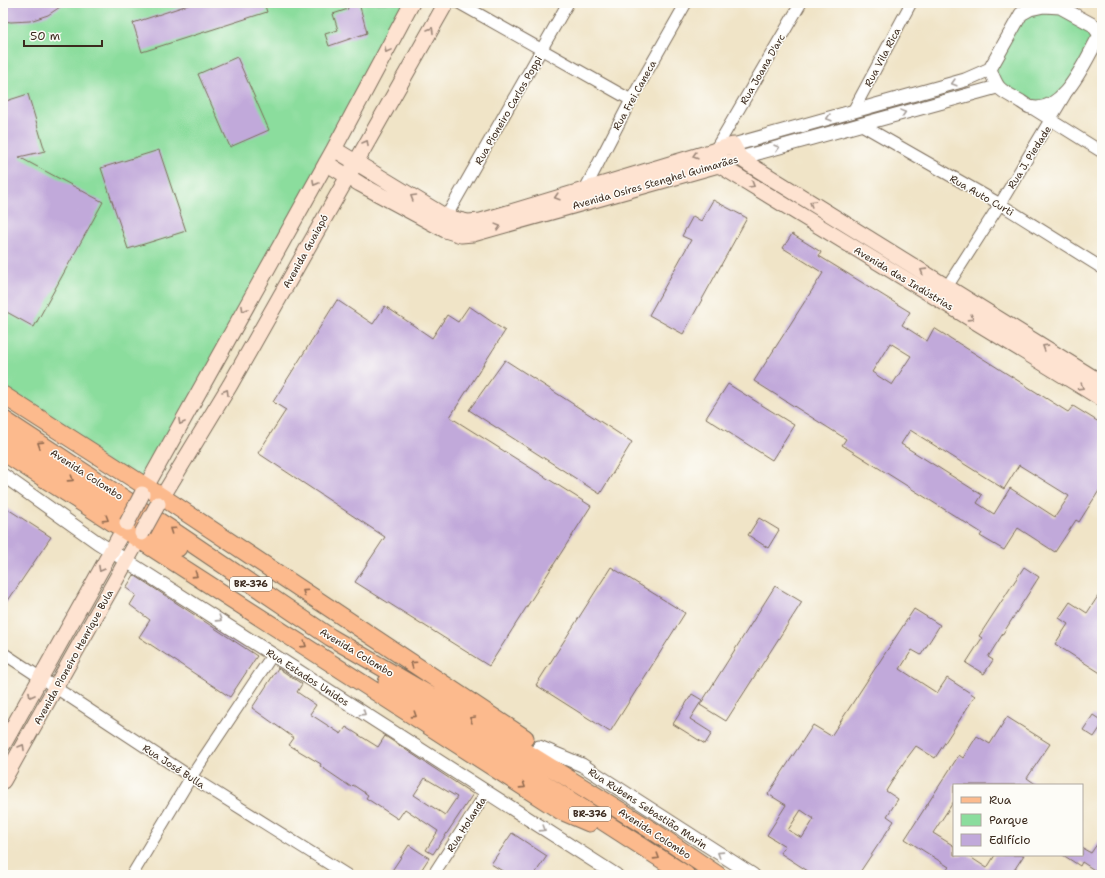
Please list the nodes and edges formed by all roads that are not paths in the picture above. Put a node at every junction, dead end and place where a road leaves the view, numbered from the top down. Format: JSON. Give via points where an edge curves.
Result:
{"nodes":[{"id":1,"x":412,"y":3,"type":"edge"},
{"id":2,"x":446,"y":3,"type":"edge"},
{"id":3,"x":459,"y":3,"type":"edge"},
{"id":4,"x":568,"y":3,"type":"edge"},
{"id":5,"x":686,"y":3,"type":"edge"},
{"id":6,"x":801,"y":3,"type":"edge"},
{"id":7,"x":912,"y":3,"type":"edge"},
{"id":8,"x":1056,"y":5,"type":"edge"},
{"id":9,"x":1024,"y":9,"type":"edge"},
{"id":10,"x":1100,"y":31,"type":"edge"},
{"id":11,"x":542,"y":50,"type":"junction"},
{"id":12,"x":990,"y":69,"type":"junction"},
{"id":13,"x":997,"y":87,"type":"junction"},
{"id":14,"x":1065,"y":95,"type":"junction"},
{"id":15,"x":631,"y":100,"type":"junction"},
{"id":16,"x":1030,"y":107,"type":"junction"},
{"id":17,"x":853,"y":111,"type":"junction"},
{"id":18,"x":1051,"y":120,"type":"junction"},
{"id":19,"x":860,"y":124,"type":"junction"},
{"id":20,"x":732,"y":146,"type":"junction"},
{"id":21,"x":334,"y":149,"type":"junction"},
{"id":22,"x":1102,"y":152,"type":"edge"},
{"id":23,"x":717,"y":158,"type":"junction"},
{"id":24,"x":355,"y":162,"type":"junction"},
{"id":25,"x":326,"y":164,"type":"junction"},
{"id":26,"x":346,"y":176,"type":"junction"},
{"id":27,"x":585,"y":189,"type":"junction"},
{"id":28,"x":1000,"y":204,"type":"junction"},
{"id":29,"x":446,"y":217,"type":"junction"},
{"id":30,"x":1102,"y":268,"type":"edge"},
{"id":31,"x":258,"y":285,"type":"junction"},
{"id":32,"x":947,"y":286,"type":"junction"},
{"id":33,"x":278,"y":299,"type":"junction"},
{"id":34,"x":939,"y":299,"type":"junction"},
{"id":35,"x":1102,"y":383,"type":"edge"},
{"id":36,"x":3,"y":395,"type":"edge"},
{"id":37,"x":1102,"y":399,"type":"edge"},
{"id":38,"x":3,"y":419,"type":"edge"},
{"id":39,"x":3,"y":435,"type":"edge"},
{"id":40,"x":3,"y":452,"type":"edge"},
{"id":41,"x":3,"y":475,"type":"edge"},
{"id":42,"x":144,"y":490,"type":"junction"},
{"id":43,"x":160,"y":501,"type":"junction"},
{"id":44,"x":125,"y":526,"type":"junction"},
{"id":45,"x":140,"y":536,"type":"junction"},
{"id":46,"x":112,"y":551,"type":"junction"},
{"id":47,"x":127,"y":560,"type":"junction"},
{"id":48,"x":3,"y":653,"type":"edge"},
{"id":49,"x":273,"y":654,"type":"junction"},
{"id":50,"x":40,"y":678,"type":"junction"},
{"id":51,"x":55,"y":688,"type":"junction"},
{"id":52,"x":3,"y":745,"type":"edge"},
{"id":53,"x":539,"y":747,"type":"junction"},
{"id":54,"x":4,"y":776,"type":"edge"},
{"id":55,"x":191,"y":777,"type":"junction"},
{"id":56,"x":486,"y":792,"type":"junction"},
{"id":57,"x":653,"y":831,"type":"junction"},
{"id":58,"x":641,"y":846,"type":"junction"},
{"id":59,"x":132,"y":875,"type":"edge"},
{"id":60,"x":347,"y":875,"type":"edge"},
{"id":61,"x":432,"y":875,"type":"edge"},
{"id":62,"x":616,"y":875,"type":"edge"},
{"id":63,"x":686,"y":875,"type":"edge"},
{"id":64,"x":718,"y":875,"type":"edge"},
{"id":65,"x":753,"y":875,"type":"edge"}],
"edges":[{"from":1,"to":21,"type":"main road","one_way":true},
{"from":24,"to":2,"type":"main road","name":"Avenida Guaiapó","one_way":true},
{"from":3,"to":11,"type":"street"},
{"from":4,"to":11,"type":"street","name":"Rua Pioneiro Carlos Poppi"},
{"from":5,"to":15,"type":"street","name":"Rua Frei Caneca"},
{"from":6,"to":20,"type":"street","name":"Rua Joana D'arc"},
{"from":7,"to":17,"type":"street","name":"Rua Vila Rica"},
{"from":8,"to":9,"type":"street"},
{"from":8,"to":10,"type":"street"},
{"from":9,"to":12,"type":"street"},
{"from":10,"to":14,"type":"street"},
{"from":11,"to":15,"type":"street"},
{"from":11,"to":29,"type":"street","name":"Rua Pioneiro Carlos Poppi"},
{"from":12,"to":13,"type":"street"},
{"from":12,"to":17,"type":"street","name":"Avenida Osíres Stenghel Guimarães","one_way":true,"via":[[965,80]]},
{"from":13,"to":16,"type":"street"},
{"from":19,"to":13,"type":"street","name":"Avenida Osíres Stenghel Guimarães","one_way":true},
{"from":14,"to":16,"type":"street","via":[[1055,103],[1043,107]]},
{"from":14,"to":18,"type":"street","name":"Rua J. Piedade"},
{"from":15,"to":27,"type":"street","name":"Rua Frei Caneca"},
{"from":16,"to":18,"type":"street"},
{"from":17,"to":20,"type":"street","name":"Avenida Osíres Stenghel Guimarães","one_way":true},
{"from":18,"to":22,"type":"street"},
{"from":18,"to":28,"type":"street","name":"Rua J. Piedade"},
{"from":20,"to":19,"type":"street","name":"Avenida Osíres Stenghel Guimarães","one_way":true},
{"from":19,"to":28,"type":"street","name":"Rua Auto Curti"},
{"from":20,"to":23,"type":"main road","name":"Avenida Osíres Stenghel Guimarães"},
{"from":32,"to":20,"type":"main road","name":"Avenida das Indústrias","one_way":true},
{"from":21,"to":24,"type":"main road","name":"Avenida Osíres Stenghel Guimarães"},
{"from":21,"to":25,"type":"main road"},
{"from":26,"to":23,"type":"main road","name":"Avenida Osíres Stenghel Guimarães","one_way":true,"via":[[445,230],[460,235],[481,232]]},
{"from":23,"to":27,"type":"main road","name":"Avenida Osíres Stenghel Guimarães","one_way":true},
{"from":23,"to":34,"type":"main road","name":"Avenida das Indústrias","one_way":true},
{"from":24,"to":26,"type":"main road","name":"Avenida Guaiapó"},
{"from":29,"to":24,"type":"main road","name":"Avenida Osíres Stenghel Guimarães","one_way":true},
{"from":25,"to":26,"type":"main road","name":"Avenida Osíres Stenghel Guimarães"},
{"from":25,"to":31,"type":"main road","one_way":true},
{"from":26,"to":33,"type":"main road","name":"Avenida Guaiapó"},
{"from":27,"to":29,"type":"main road","name":"Avenida Osíres Stenghel Guimarães","one_way":true,"via":[[481,221],[468,222]]},
{"from":28,"to":30,"type":"street","name":"Rua Auto Curti"},
{"from":28,"to":32,"type":"street","name":"Rua J. Piedade"},
{"from":31,"to":33,"type":"main road"},
{"from":31,"to":42,"type":"main road","one_way":true},
{"from":32,"to":34,"type":"street","name":"Rua J. Piedade"},
{"from":35,"to":32,"type":"main road","name":"Avenida das Indústrias","one_way":true},
{"from":43,"to":33,"type":"main road","name":"Avenida Guaiapó","one_way":true},
{"from":34,"to":37,"type":"main road","name":"Avenida das Indústrias","one_way":true},
{"from":36,"to":42,"type":"main road"},
{"from":57,"to":38,"type":"main road","name":"Avenida Colombo","number":"BR-376","one_way":true,"via":[[505,739],[330,637]]},
{"from":39,"to":58,"type":"main road","name":"Avenida Colombo","number":"BR-376","one_way":true},
{"from":40,"to":44,"type":"main road","one_way":true},
{"from":41,"to":46,"type":"street","name":"Rua Estados Unidos"},
{"from":42,"to":43,"type":"main road"},
{"from":42,"to":44,"type":"main road","name":"Avenida Pioneiro Henrique Bula","bridge":true},
{"from":43,"to":45,"type":"main road","name":"Avenida Guaiapó","bridge":true},
{"from":53,"to":43,"type":"main road","one_way":true},
{"from":44,"to":45,"type":"main road"},
{"from":44,"to":46,"type":"main road","name":"Avenida Pioneiro Henrique Bula"},
{"from":45,"to":47,"type":"main road","name":"Avenida Pioneiro Henrique Bula"},
{"from":45,"to":58,"type":"main road","one_way":true,"via":[[562,811]]},
{"from":46,"to":47,"type":"street","name":"Rua Estados Unidos"},
{"from":46,"to":50,"type":"main road","name":"Avenida Pioneiro Henrique Bula","one_way":true},
{"from":47,"to":49,"type":"street","name":"Rua Estados Unidos","one_way":true},
{"from":47,"to":51,"type":"main road","name":"Avenida Pioneiro Henrique Bula"},
{"from":48,"to":50,"type":"street","name":"Rua José Bulla"},
{"from":49,"to":55,"type":"street"},
{"from":49,"to":56,"type":"street","name":"Rua Estados Unidos","one_way":true},
{"from":50,"to":51,"type":"street","name":"Rua José Bulla"},
{"from":50,"to":52,"type":"main road","name":"Avenida Pioneiro Henrique Bula","one_way":true},
{"from":54,"to":51,"type":"main road","name":"Avenida Pioneiro Henrique Bula","one_way":true},
{"from":51,"to":55,"type":"street","name":"Rua José Bulla"},
{"from":53,"to":57,"type":"main road"},
{"from":65,"to":53,"type":"street","name":"Rua Rubens Sebastião Marin","one_way":true,"via":[[582,765]]},
{"from":55,"to":59,"type":"street"},
{"from":55,"to":60,"type":"street","name":"Rua José Bulla"},
{"from":56,"to":61,"type":"street","name":"Rua Holanda"},
{"from":56,"to":62,"type":"street","name":"Rua Estados Unidos","one_way":true},
{"from":57,"to":64,"type":"main road","name":"Avenida Colombo","number":"BR-376"},
{"from":58,"to":63,"type":"main road","name":"Avenida Colombo","number":"BR-376","one_way":true}]}
